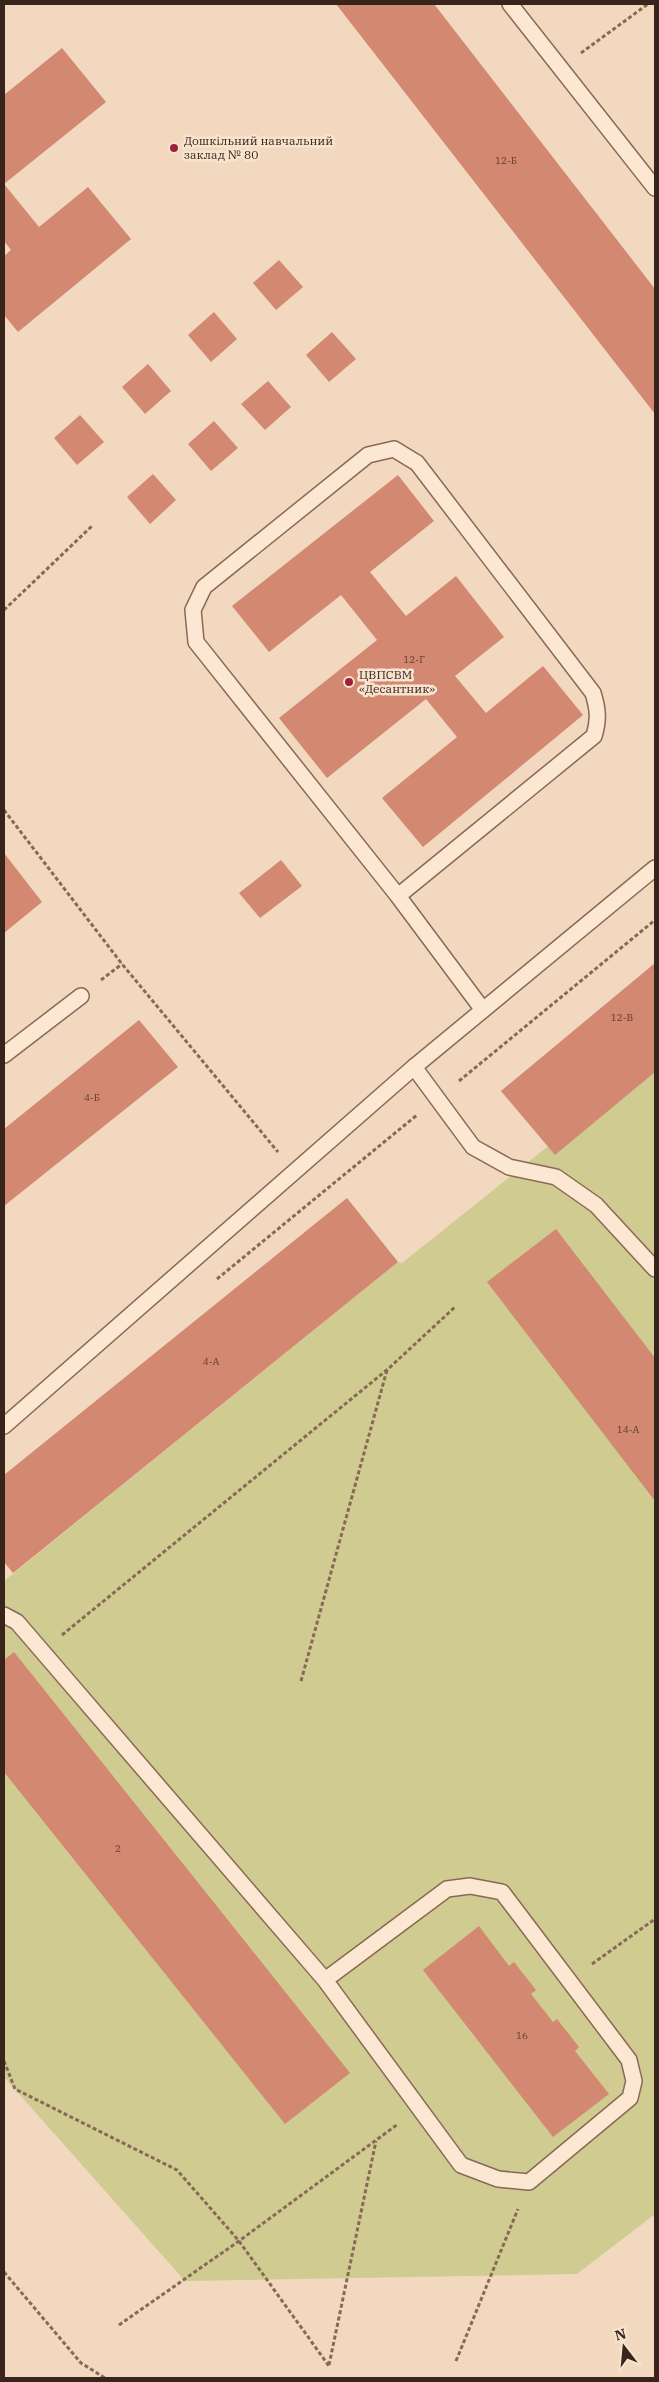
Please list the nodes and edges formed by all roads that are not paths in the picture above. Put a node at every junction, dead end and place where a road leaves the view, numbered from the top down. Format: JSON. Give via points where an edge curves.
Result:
{"nodes":[{"id":1,"x":510,"y":4,"type":"edge"},
{"id":2,"x":655,"y":188,"type":"edge"},
{"id":3,"x":655,"y":868,"type":"edge"},
{"id":4,"x":398,"y":896,"type":"junction"},
{"id":5,"x":80,"y":996,"type":"dead end"},
{"id":6,"x":483,"y":1010,"type":"junction"},
{"id":7,"x":4,"y":1055,"type":"edge"},
{"id":8,"x":414,"y":1067,"type":"junction"},
{"id":9,"x":655,"y":1269,"type":"edge"},
{"id":10,"x":4,"y":1426,"type":"edge"},
{"id":11,"x":4,"y":1615,"type":"edge"},
{"id":12,"x":324,"y":1980,"type":"junction"}],
"edges":[{"from":1,"to":2,"type":"lane"},
{"from":3,"to":6,"type":"lane"},
{"from":4,"to":4,"type":"lane","via":[[196,642],[193,610],[204,587],[368,455],[394,449],[417,463],[594,693],[598,706],[594,736]]},
{"from":4,"to":6,"type":"lane"},
{"from":5,"to":7,"type":"lane"},
{"from":6,"to":8,"type":"lane"},
{"from":8,"to":9,"type":"lane","via":[[473,1147],[509,1167],[556,1178],[596,1205]]},
{"from":8,"to":10,"type":"lane"},
{"from":11,"to":12,"type":"lane","via":[[17,1622]]},
{"from":12,"to":12,"type":"lane","via":[[447,1889],[470,1886],[502,1892],[629,2060],[634,2081],[630,2098],[529,2182],[498,2179],[461,2165]]}]}
